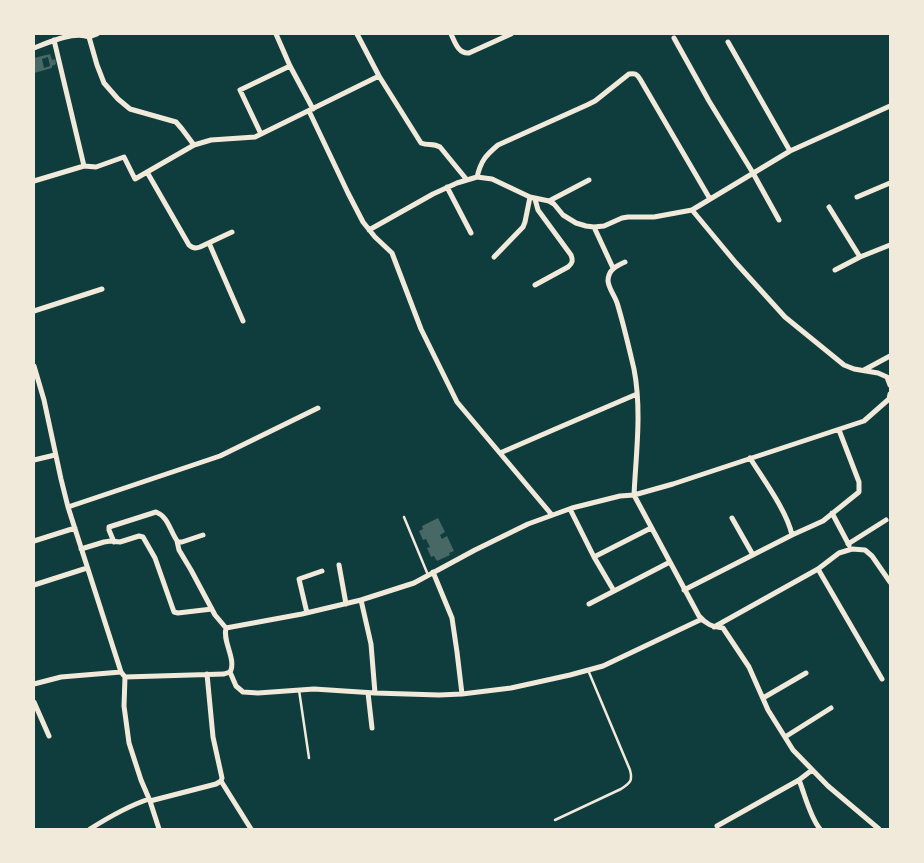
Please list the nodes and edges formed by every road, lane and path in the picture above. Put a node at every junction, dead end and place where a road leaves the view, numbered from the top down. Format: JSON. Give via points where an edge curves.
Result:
{"nodes":[{"id":1,"x":97,"y":34,"type":"edge"},
{"id":2,"x":276,"y":34,"type":"edge"},
{"id":3,"x":357,"y":34,"type":"edge"},
{"id":4,"x":451,"y":34,"type":"edge"},
{"id":5,"x":511,"y":34,"type":"edge"},
{"id":6,"x":89,"y":37,"type":"junction"},
{"id":7,"x":674,"y":38,"type":"dead end"},
{"id":8,"x":54,"y":40,"type":"junction"},
{"id":9,"x":728,"y":42,"type":"dead end"},
{"id":10,"x":34,"y":48,"type":"edge"},
{"id":11,"x":290,"y":66,"type":"junction"},
{"id":12,"x":380,"y":76,"type":"junction"},
{"id":13,"x":890,"y":106,"type":"edge"},
{"id":14,"x":311,"y":110,"type":"junction"},
{"id":15,"x":261,"y":134,"type":"junction"},
{"id":16,"x":194,"y":145,"type":"junction"},
{"id":17,"x":790,"y":151,"type":"junction"},
{"id":18,"x":84,"y":166,"type":"junction"},
{"id":19,"x":147,"y":172,"type":"junction"},
{"id":20,"x":754,"y":173,"type":"junction"},
{"id":21,"x":477,"y":177,"type":"junction"},
{"id":22,"x":34,"y":180,"type":"edge"},
{"id":23,"x":467,"y":180,"type":"junction"},
{"id":24,"x":589,"y":180,"type":"dead end"},
{"id":25,"x":890,"y":183,"type":"edge"},
{"id":26,"x":447,"y":188,"type":"junction"},
{"id":27,"x":857,"y":197,"type":"dead end"},
{"id":28,"x":532,"y":198,"type":"junction"},
{"id":29,"x":710,"y":199,"type":"junction"},
{"id":30,"x":549,"y":201,"type":"junction"},
{"id":31,"x":829,"y":207,"type":"dead end"},
{"id":32,"x":692,"y":210,"type":"junction"},
{"id":33,"x":778,"y":220,"type":"dead end"},
{"id":34,"x":594,"y":227,"type":"junction"},
{"id":35,"x":369,"y":230,"type":"junction"},
{"id":36,"x":232,"y":232,"type":"dead end"},
{"id":37,"x":472,"y":233,"type":"dead end"},
{"id":38,"x":210,"y":243,"type":"junction"},
{"id":39,"x":890,"y":245,"type":"edge"},
{"id":40,"x":494,"y":257,"type":"dead end"},
{"id":41,"x":860,"y":257,"type":"junction"},
{"id":42,"x":624,"y":262,"type":"dead end"},
{"id":43,"x":613,"y":268,"type":"junction"},
{"id":44,"x":835,"y":270,"type":"dead end"},
{"id":45,"x":535,"y":285,"type":"dead end"},
{"id":46,"x":102,"y":289,"type":"dead end"},
{"id":47,"x":34,"y":311,"type":"edge"},
{"id":48,"x":243,"y":321,"type":"dead end"},
{"id":49,"x":890,"y":356,"type":"edge"},
{"id":50,"x":34,"y":366,"type":"edge"},
{"id":51,"x":864,"y":370,"type":"junction"},
{"id":52,"x":890,"y":386,"type":"edge"},
{"id":53,"x":637,"y":394,"type":"junction"},
{"id":54,"x":890,"y":394,"type":"edge"},
{"id":55,"x":318,"y":408,"type":"dead end"},
{"id":56,"x":839,"y":430,"type":"junction"},
{"id":57,"x":500,"y":454,"type":"junction"},
{"id":58,"x":56,"y":455,"type":"junction"},
{"id":59,"x":750,"y":458,"type":"junction"},
{"id":60,"x":34,"y":460,"type":"edge"},
{"id":61,"x":634,"y":495,"type":"junction"},
{"id":62,"x":68,"y":507,"type":"junction"},
{"id":63,"x":570,"y":509,"type":"junction"},
{"id":64,"x":832,"y":514,"type":"junction"},
{"id":65,"x":552,"y":516,"type":"junction"},
{"id":66,"x":404,"y":517,"type":"dead end"},
{"id":67,"x":732,"y":518,"type":"dead end"},
{"id":68,"x":886,"y":520,"type":"dead end"},
{"id":69,"x":75,"y":528,"type":"junction"},
{"id":70,"x":652,"y":528,"type":"junction"},
{"id":71,"x":203,"y":535,"type":"dead end"},
{"id":72,"x":792,"y":535,"type":"junction"},
{"id":73,"x":34,"y":541,"type":"edge"},
{"id":74,"x":177,"y":541,"type":"junction"},
{"id":75,"x":114,"y":542,"type":"junction"},
{"id":76,"x":848,"y":544,"type":"junction"},
{"id":77,"x":81,"y":549,"type":"junction"},
{"id":78,"x":852,"y":549,"type":"junction"},
{"id":79,"x":754,"y":555,"type":"junction"},
{"id":80,"x":594,"y":557,"type":"junction"},
{"id":81,"x":670,"y":562,"type":"junction"},
{"id":82,"x":339,"y":565,"type":"dead end"},
{"id":83,"x":87,"y":568,"type":"junction"},
{"id":84,"x":818,"y":569,"type":"junction"},
{"id":85,"x":322,"y":571,"type":"dead end"},
{"id":86,"x":431,"y":574,"type":"junction"},
{"id":87,"x":890,"y":582,"type":"edge"},
{"id":88,"x":34,"y":585,"type":"edge"},
{"id":89,"x":684,"y":590,"type":"junction"},
{"id":90,"x":614,"y":591,"type":"junction"},
{"id":91,"x":361,"y":600,"type":"junction"},
{"id":92,"x":346,"y":604,"type":"junction"},
{"id":93,"x":589,"y":604,"type":"dead end"},
{"id":94,"x":212,"y":609,"type":"junction"},
{"id":95,"x":307,"y":613,"type":"junction"},
{"id":96,"x":702,"y":620,"type":"junction"},
{"id":97,"x":714,"y":627,"type":"junction"},
{"id":98,"x":226,"y":628,"type":"junction"},
{"id":99,"x":588,"y":670,"type":"junction"},
{"id":100,"x":230,"y":672,"type":"junction"},
{"id":101,"x":123,"y":674,"type":"junction"},
{"id":102,"x":207,"y":674,"type":"junction"},
{"id":103,"x":806,"y":674,"type":"dead end"},
{"id":104,"x":882,"y":678,"type":"dead end"},
{"id":105,"x":34,"y":684,"type":"edge"},
{"id":106,"x":299,"y":690,"type":"junction"},
{"id":107,"x":368,"y":693,"type":"junction"},
{"id":108,"x":375,"y":693,"type":"junction"},
{"id":109,"x":462,"y":694,"type":"junction"},
{"id":110,"x":763,"y":698,"type":"junction"},
{"id":111,"x":34,"y":702,"type":"edge"},
{"id":112,"x":831,"y":708,"type":"dead end"},
{"id":113,"x":372,"y":728,"type":"dead end"},
{"id":114,"x":49,"y":736,"type":"dead end"},
{"id":115,"x":785,"y":737,"type":"junction"},
{"id":116,"x":309,"y":758,"type":"dead end"},
{"id":117,"x":812,"y":770,"type":"junction"},
{"id":118,"x":799,"y":780,"type":"junction"},
{"id":119,"x":221,"y":781,"type":"junction"},
{"id":120,"x":150,"y":800,"type":"junction"},
{"id":121,"x":555,"y":820,"type":"dead end"},
{"id":122,"x":717,"y":826,"type":"dead end"},
{"id":123,"x":90,"y":829,"type":"edge"},
{"id":124,"x":160,"y":829,"type":"edge"},
{"id":125,"x":251,"y":829,"type":"edge"},
{"id":126,"x":820,"y":829,"type":"edge"},
{"id":127,"x":879,"y":829,"type":"edge"}],
"edges":[{"from":1,"to":6,"type":"street"},
{"from":2,"to":11,"type":"street"},
{"from":3,"to":12,"type":"street"},
{"from":4,"to":5,"type":"street","via":[[458,49],[465,54]]},
{"from":6,"to":8,"type":"street","via":[[79,34]]},
{"from":6,"to":16,"type":"street","via":[[104,83],[118,99],[130,109],[176,122]]},
{"from":7,"to":20,"type":"street"},
{"from":8,"to":10,"type":"street"},
{"from":8,"to":18,"type":"street"},
{"from":9,"to":17,"type":"street"},
{"from":11,"to":14,"type":"street"},
{"from":11,"to":15,"type":"street","via":[[240,90]]},
{"from":12,"to":14,"type":"street"},
{"from":12,"to":23,"type":"street","via":[[421,143],[440,147]]},
{"from":13,"to":17,"type":"street"},
{"from":14,"to":15,"type":"street"},
{"from":14,"to":35,"type":"street","via":[[348,193]]},
{"from":15,"to":16,"type":"street"},
{"from":16,"to":19,"type":"street"},
{"from":17,"to":20,"type":"street"},
{"from":18,"to":19,"type":"street","via":[[96,167],[124,157],[134,179]]},
{"from":18,"to":22,"type":"street"},
{"from":19,"to":38,"type":"street","via":[[191,248]]},
{"from":20,"to":29,"type":"street"},
{"from":20,"to":33,"type":"street"},
{"from":21,"to":23,"type":"street"},
{"from":21,"to":28,"type":"street","via":[[492,179]]},
{"from":21,"to":29,"type":"street","via":[[481,163],[498,145],[595,101],[634,73]]},
{"from":23,"to":26,"type":"street"},
{"from":24,"to":30,"type":"street"},
{"from":25,"to":27,"type":"street"},
{"from":26,"to":35,"type":"street"},
{"from":26,"to":37,"type":"street"},
{"from":28,"to":30,"type":"street"},
{"from":28,"to":40,"type":"street","via":[[523,227]]},
{"from":28,"to":45,"type":"street","via":[[572,259],[568,267]]},
{"from":29,"to":32,"type":"street"},
{"from":30,"to":34,"type":"street","via":[[576,223]]},
{"from":31,"to":41,"type":"street"},
{"from":32,"to":34,"type":"street","via":[[654,217],[622,218]]},
{"from":32,"to":51,"type":"street","via":[[785,318],[844,365]]},
{"from":34,"to":43,"type":"street"},
{"from":35,"to":57,"type":"street","via":[[392,253],[421,329],[457,402]]},
{"from":36,"to":38,"type":"street"},
{"from":38,"to":48,"type":"street"},
{"from":39,"to":41,"type":"street"},
{"from":41,"to":44,"type":"street"},
{"from":42,"to":43,"type":"street"},
{"from":43,"to":53,"type":"street","via":[[608,280],[620,313]]},
{"from":46,"to":47,"type":"street"},
{"from":49,"to":51,"type":"street"},
{"from":50,"to":58,"type":"street"},
{"from":51,"to":52,"type":"street","via":[[887,377]]},
{"from":53,"to":57,"type":"street"},
{"from":53,"to":61,"type":"street"},
{"from":54,"to":56,"type":"street","via":[[864,421]]},
{"from":55,"to":62,"type":"street","via":[[220,456]]},
{"from":56,"to":59,"type":"street"},
{"from":56,"to":64,"type":"street","via":[[859,482],[859,492]]},
{"from":57,"to":65,"type":"street"},
{"from":58,"to":60,"type":"street"},
{"from":58,"to":62,"type":"street"},
{"from":59,"to":61,"type":"street"},
{"from":59,"to":72,"type":"street","via":[[786,517]]},
{"from":61,"to":63,"type":"street"},
{"from":61,"to":70,"type":"street"},
{"from":62,"to":69,"type":"street"},
{"from":63,"to":65,"type":"street"},
{"from":63,"to":80,"type":"street"},
{"from":64,"to":72,"type":"street"},
{"from":64,"to":76,"type":"street"},
{"from":65,"to":86,"type":"street","via":[[484,545]]},
{"from":66,"to":86,"type":"lane"},
{"from":67,"to":79,"type":"street"},
{"from":68,"to":76,"type":"street"},
{"from":69,"to":73,"type":"street"},
{"from":69,"to":77,"type":"street"},
{"from":70,"to":80,"type":"street"},
{"from":70,"to":81,"type":"street"},
{"from":71,"to":74,"type":"street"},
{"from":72,"to":79,"type":"street"},
{"from":74,"to":75,"type":"street","via":[[167,522],[156,512],[109,527]]},
{"from":74,"to":94,"type":"street"},
{"from":75,"to":77,"type":"street"},
{"from":75,"to":94,"type":"street","via":[[139,536],[144,539],[155,558],[175,613]]},
{"from":76,"to":78,"type":"street"},
{"from":77,"to":83,"type":"street"},
{"from":78,"to":84,"type":"street","via":[[839,553]]},
{"from":78,"to":87,"type":"street","via":[[865,550],[872,556]]},
{"from":79,"to":89,"type":"street"},
{"from":80,"to":90,"type":"street"},
{"from":81,"to":89,"type":"street"},
{"from":81,"to":90,"type":"street"},
{"from":82,"to":92,"type":"street"},
{"from":83,"to":88,"type":"street"},
{"from":83,"to":101,"type":"street"},
{"from":84,"to":97,"type":"street"},
{"from":84,"to":104,"type":"street"},
{"from":85,"to":95,"type":"street","via":[[299,579]]},
{"from":86,"to":91,"type":"street","via":[[414,583]]},
{"from":86,"to":109,"type":"street","via":[[452,618]]},
{"from":89,"to":96,"type":"street"},
{"from":90,"to":93,"type":"street"},
{"from":91,"to":92,"type":"street"},
{"from":91,"to":108,"type":"street","via":[[371,644]]},
{"from":92,"to":95,"type":"street"},
{"from":94,"to":98,"type":"street"},
{"from":95,"to":98,"type":"street"},
{"from":96,"to":97,"type":"street"},
{"from":96,"to":99,"type":"street"},
{"from":97,"to":110,"type":"street","via":[[723,628],[729,636],[749,667]]},
{"from":98,"to":100,"type":"street"},
{"from":99,"to":109,"type":"street","via":[[511,688]]},
{"from":99,"to":121,"type":"lane","via":[[632,777],[620,789]]},
{"from":100,"to":102,"type":"street"},
{"from":100,"to":106,"type":"street","via":[[236,686],[243,692]]},
{"from":101,"to":102,"type":"street"},
{"from":101,"to":105,"type":"street","via":[[62,677]]},
{"from":101,"to":120,"type":"street","via":[[128,743]]},
{"from":102,"to":119,"type":"street"},
{"from":103,"to":110,"type":"street"},
{"from":106,"to":107,"type":"street"},
{"from":106,"to":116,"type":"lane"},
{"from":107,"to":108,"type":"street"},
{"from":107,"to":113,"type":"street"},
{"from":108,"to":109,"type":"street"},
{"from":110,"to":115,"type":"street"},
{"from":111,"to":114,"type":"street"},
{"from":112,"to":115,"type":"street"},
{"from":115,"to":117,"type":"street"},
{"from":117,"to":118,"type":"street"},
{"from":117,"to":127,"type":"street"},
{"from":118,"to":122,"type":"street"},
{"from":118,"to":126,"type":"street"},
{"from":119,"to":120,"type":"street"},
{"from":119,"to":125,"type":"street"},
{"from":120,"to":123,"type":"street","via":[[139,802]]},
{"from":120,"to":124,"type":"street"}]}
